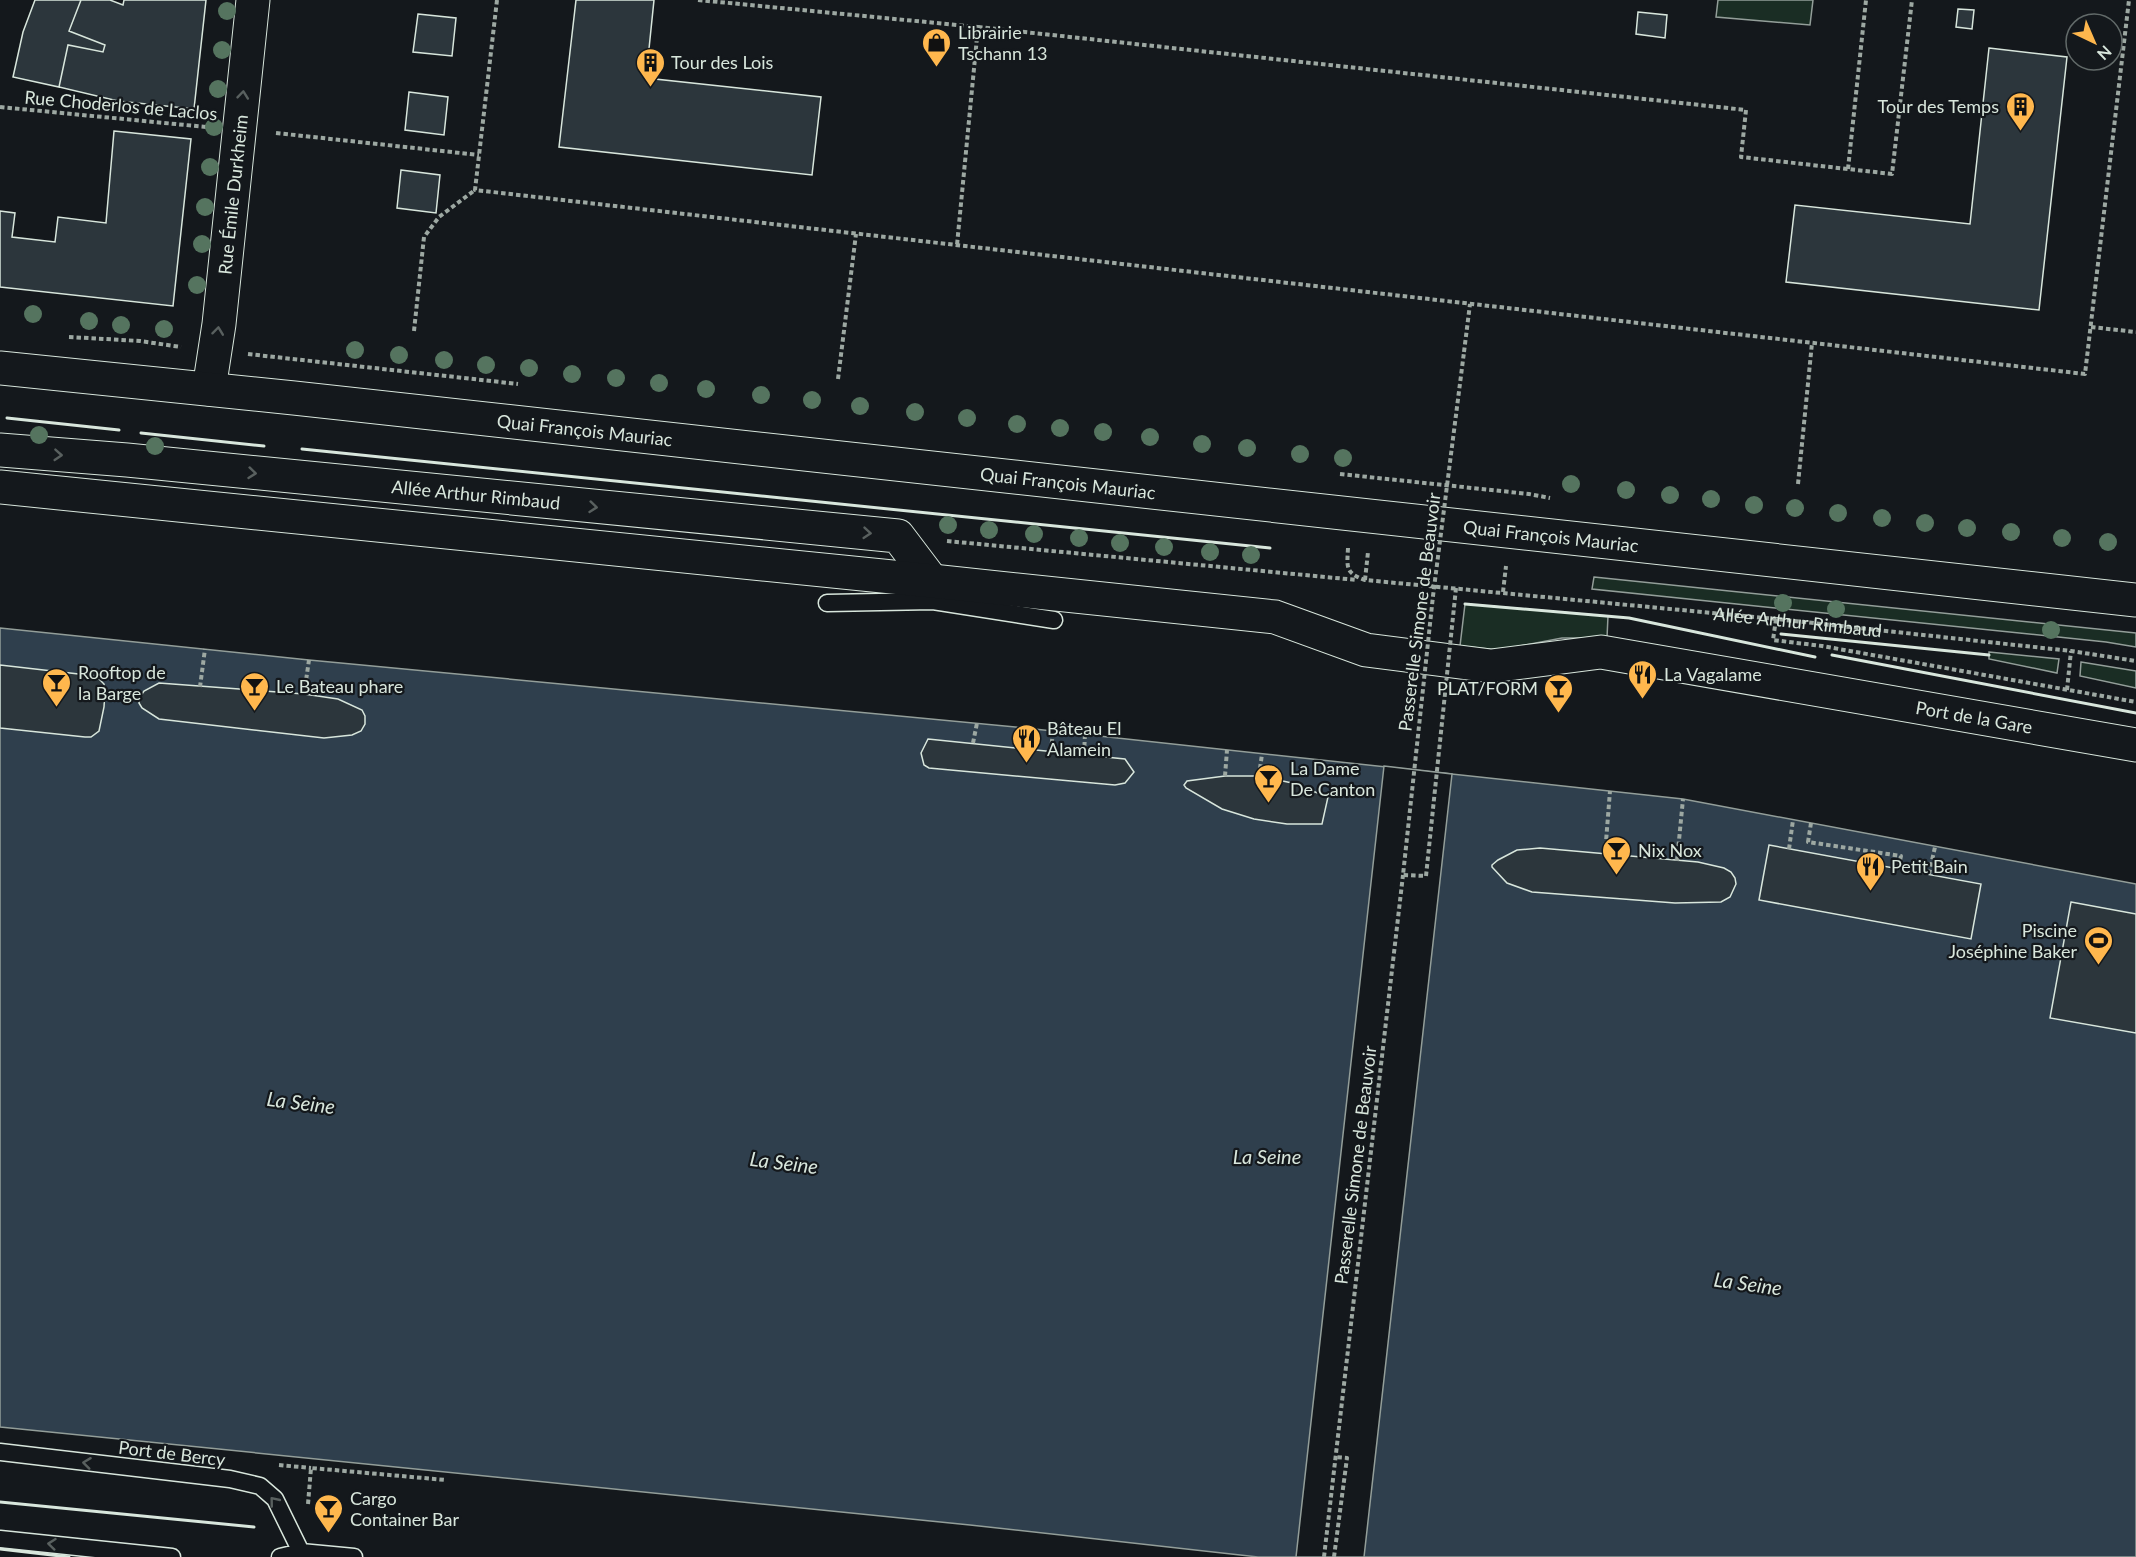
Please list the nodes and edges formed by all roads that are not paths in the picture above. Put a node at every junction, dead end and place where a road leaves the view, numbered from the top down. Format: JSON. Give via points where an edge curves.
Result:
{"nodes":[{"id":1,"x":253,"y":0,"type":"edge"},
{"id":2,"x":0,"y":368,"type":"edge"},
{"id":3,"x":209,"y":389,"type":"junction"},
{"id":4,"x":0,"y":450,"type":"edge"},
{"id":5,"x":0,"y":487,"type":"edge"},
{"id":6,"x":932,"y":591,"type":"junction"},
{"id":7,"x":2136,"y":600,"type":"edge"},
{"id":8,"x":827,"y":603,"type":"dead end"},
{"id":9,"x":1054,"y":620,"type":"dead end"},
{"id":10,"x":2136,"y":745,"type":"edge"},
{"id":11,"x":0,"y":1452,"type":"edge"},
{"id":12,"x":0,"y":1539,"type":"edge"},
{"id":13,"x":301,"y":1552,"type":"junction"},
{"id":14,"x":172,"y":1557,"type":"edge"},
{"id":15,"x":280,"y":1557,"type":"edge"},
{"id":16,"x":354,"y":1557,"type":"edge"}],
"edges":[{"from":3,"to":1,"type":"street","name":"Rue Émile Durkheim","one_way":true},
{"from":2,"to":3,"type":"street","name":"Quai François Mauriac"},
{"from":3,"to":7,"type":"street","name":"Quai François Mauriac"},
{"from":4,"to":6,"type":"street","name":"Allée Arthur Rimbaud","one_way":true,"via":[[898,536]]},
{"from":5,"to":6,"type":"street","name":"Port de la Gare"},
{"from":6,"to":8,"type":"lane"},
{"from":6,"to":9,"type":"lane"},
{"from":6,"to":10,"type":"street","name":"Port de la Gare","via":[[1275,617],[1366,650],[1479,665],[1601,651]]},
{"from":13,"to":11,"type":"lane","name":"Port de Bercy","one_way":true,"via":[[275,1499],[260,1486],[230,1479]]},
{"from":14,"to":12,"type":"lane","one_way":true},
{"from":13,"to":15,"type":"lane"},
{"from":13,"to":16,"type":"lane"}]}
